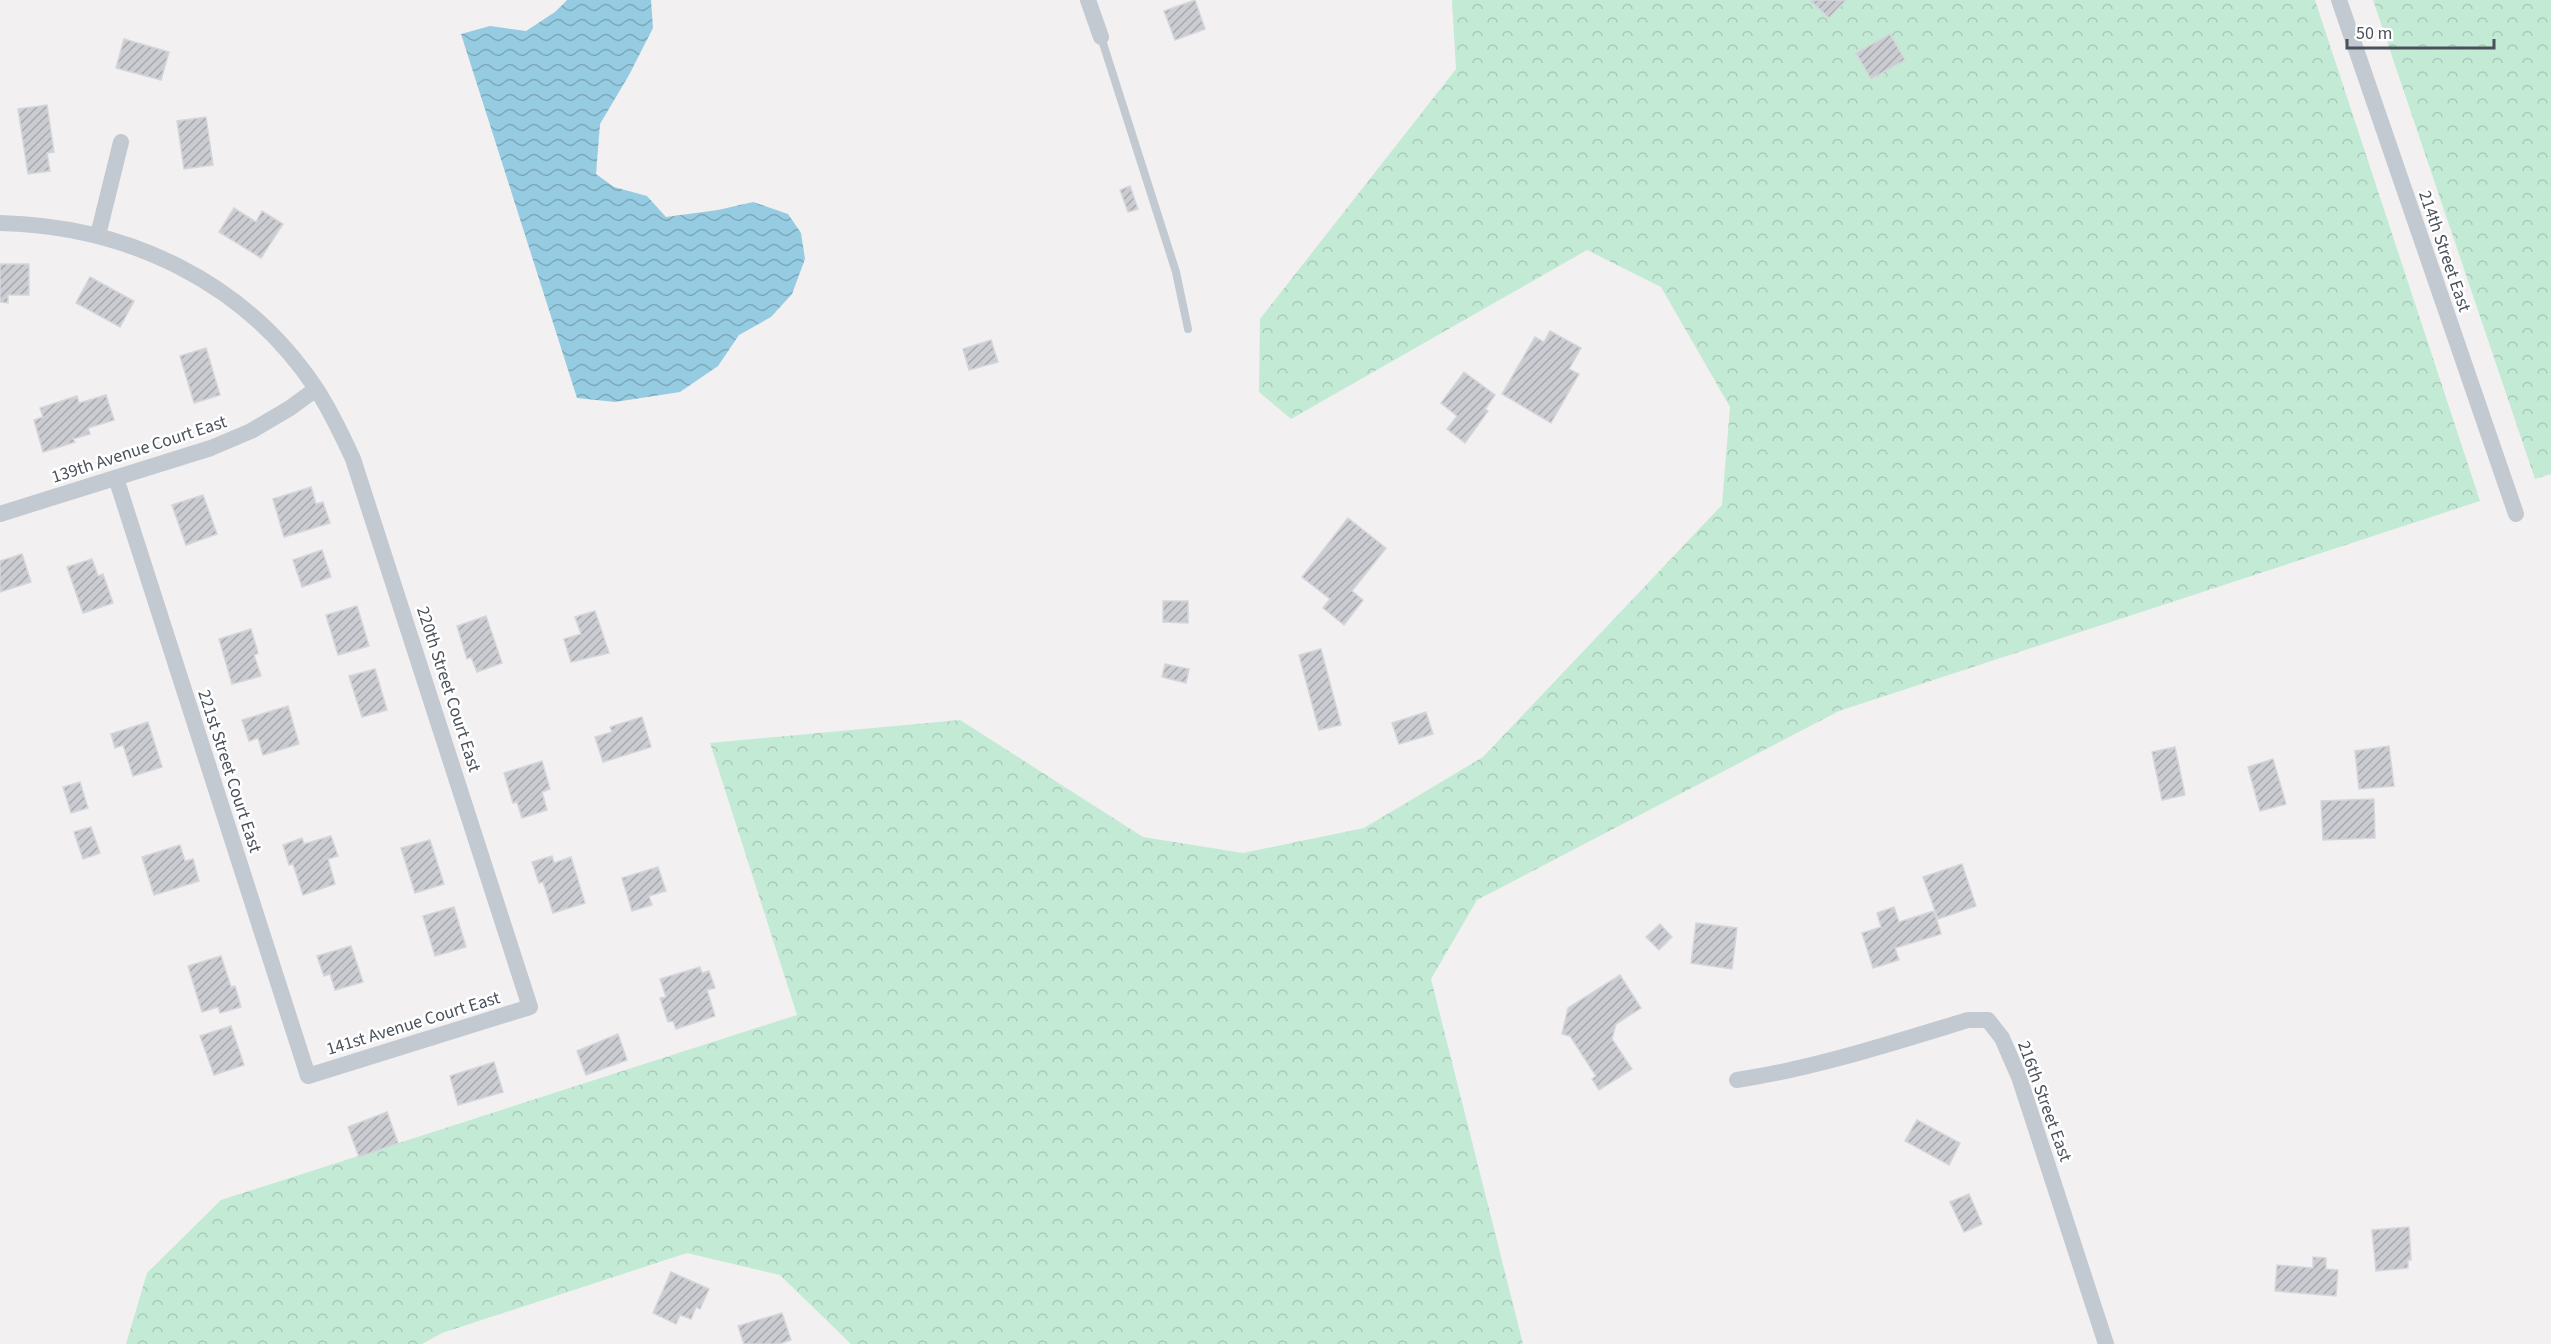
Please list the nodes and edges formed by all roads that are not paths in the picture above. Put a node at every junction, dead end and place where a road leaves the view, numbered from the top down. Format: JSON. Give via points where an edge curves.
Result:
{"nodes":[{"id":1,"x":1088,"y":0,"type":"edge"},
{"id":2,"x":2339,"y":0,"type":"edge"},
{"id":3,"x":1101,"y":37,"type":"joint"},
{"id":4,"x":120,"y":142,"type":"dead end"},
{"id":5,"x":0,"y":223,"type":"edge"},
{"id":6,"x":98,"y":236,"type":"junction"},
{"id":7,"x":1188,"y":328,"type":"dead end"},
{"id":8,"x":316,"y":389,"type":"junction"},
{"id":9,"x":116,"y":478,"type":"junction"},
{"id":10,"x":0,"y":514,"type":"edge"},
{"id":11,"x":2516,"y":514,"type":"dead end"},
{"id":12,"x":530,"y":1007,"type":"joint"},
{"id":13,"x":308,"y":1076,"type":"joint"},
{"id":14,"x":1737,"y":1080,"type":"dead end"},
{"id":15,"x":2106,"y":1344,"type":"edge"}],
"edges":[{"from":1,"to":3,"type":"street"},
{"from":2,"to":11,"type":"street","name":"214th Street East"},
{"from":3,"to":7,"type":"lane","via":[[1176,272]]},
{"from":4,"to":6,"type":"street"},
{"from":5,"to":6,"type":"street","name":"220th Street Court East","via":[[44,225]]},
{"from":6,"to":8,"type":"street","name":"220th Street Court East","via":[[150,252],[225,294],[262,325]]},
{"from":8,"to":9,"type":"street","name":"139th Avenue Court East","via":[[250,431],[211,448]]},
{"from":8,"to":12,"type":"street","name":"220th Street Court East","via":[[353,459]]},
{"from":9,"to":10,"type":"street","name":"139th Avenue Court East"},
{"from":9,"to":13,"type":"street","name":"221st Street Court East"},
{"from":12,"to":13,"type":"street","name":"141st Avenue Court East"},
{"from":14,"to":15,"type":"street","name":"216th Street East","via":[[1840,1059],[1968,1020],[1988,1020],[2002,1038],[2019,1077]]}]}
